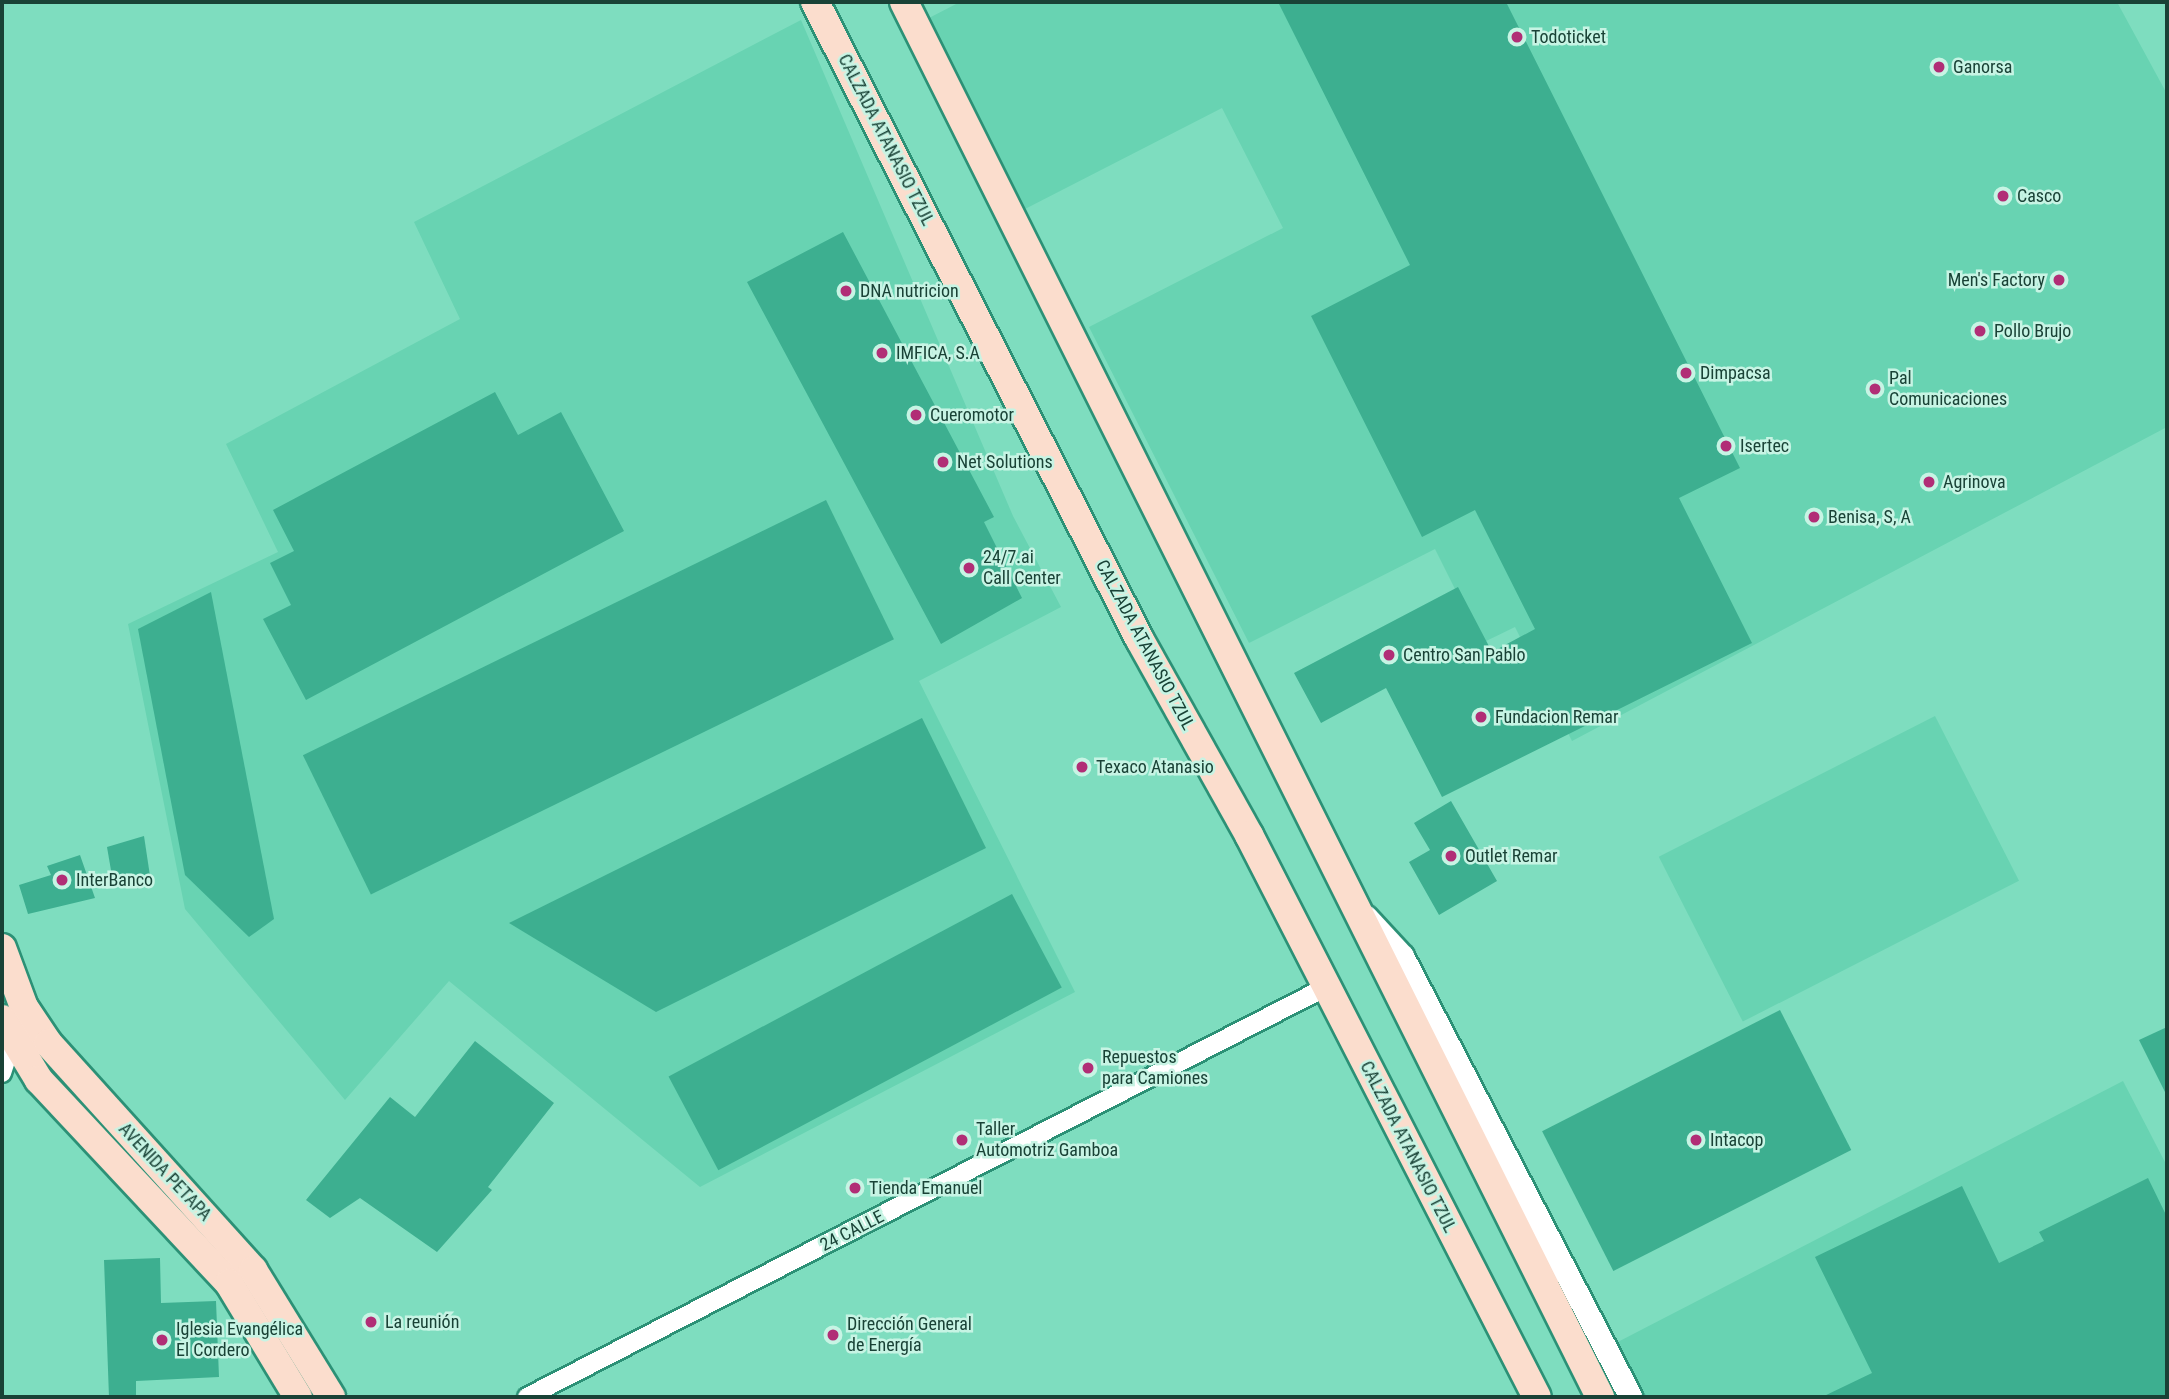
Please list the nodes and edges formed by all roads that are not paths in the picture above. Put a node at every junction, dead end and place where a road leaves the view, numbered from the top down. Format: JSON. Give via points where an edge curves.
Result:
{"nodes":[{"id":1,"x":815,"y":2,"type":"edge"},
{"id":2,"x":909,"y":3,"type":"edge"},
{"id":3,"x":1364,"y":915,"type":"junction"},
{"id":4,"x":2,"y":948,"type":"edge"},
{"id":5,"x":1326,"y":987,"type":"junction"},
{"id":6,"x":7,"y":1044,"type":"edge"},
{"id":7,"x":298,"y":1397,"type":"edge"},
{"id":8,"x":331,"y":1397,"type":"edge"},
{"id":9,"x":527,"y":1397,"type":"edge"},
{"id":10,"x":1537,"y":1397,"type":"edge"},
{"id":11,"x":1601,"y":1397,"type":"edge"},
{"id":12,"x":1631,"y":1397,"type":"edge"}],
"edges":[{"from":1,"to":5,"type":"main road","name":"CALZADA ATANASIO TZUL","via":[[1140,639]]},
{"from":2,"to":3,"type":"main road"},
{"from":3,"to":11,"type":"main road"},
{"from":3,"to":12,"type":"street","via":[[1402,956]]},
{"from":4,"to":8,"type":"main road","name":"AVENIDA PETAPA","via":[[24,1007],[48,1043],[253,1270]]},
{"from":5,"to":9,"type":"street","name":"24 CALLE"},
{"from":5,"to":10,"type":"main road","name":"CALZADA ATANASIO TZUL"},
{"from":6,"to":7,"type":"main road","name":"AVENIDA PETAPA","via":[[229,1283]]}]}
